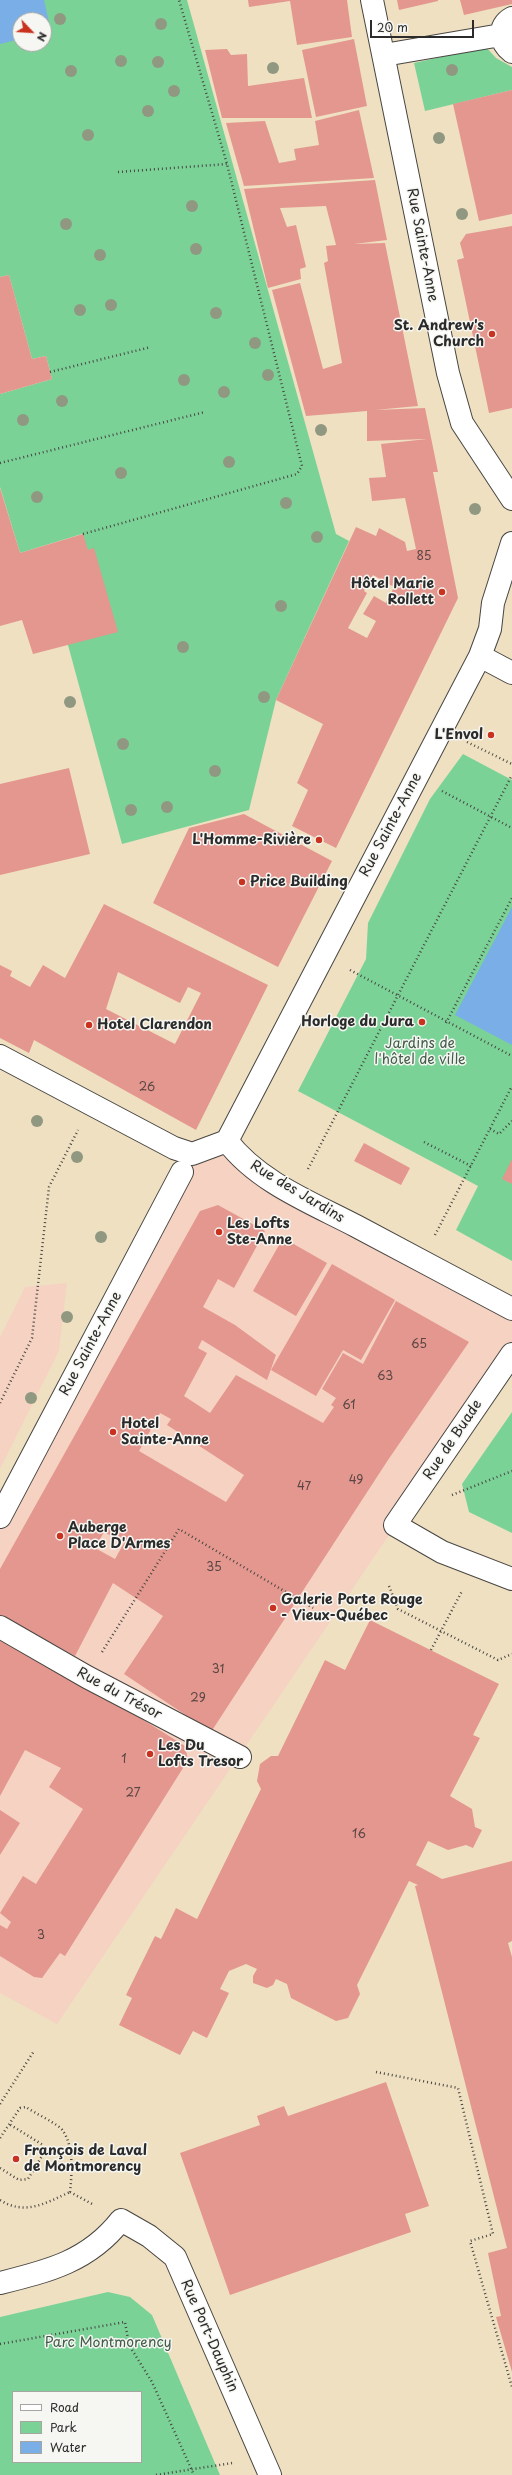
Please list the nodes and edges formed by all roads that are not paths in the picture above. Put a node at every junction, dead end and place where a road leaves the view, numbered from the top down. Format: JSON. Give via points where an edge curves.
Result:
{"nodes":[{"id":1,"x":372,"y":0,"type":"edge"},
{"id":2,"x":508,"y":35,"type":"edge"},
{"id":3,"x":384,"y":55,"type":"junction"},
{"id":4,"x":512,"y":500,"type":"edge"},
{"id":5,"x":512,"y":543,"type":"edge"},
{"id":6,"x":480,"y":656,"type":"junction"},
{"id":7,"x":512,"y":673,"type":"edge"},
{"id":8,"x":0,"y":1056,"type":"edge"},
{"id":9,"x":227,"y":1142,"type":"junction"},
{"id":10,"x":182,"y":1172,"type":"dead end"},
{"id":11,"x":512,"y":1309,"type":"edge"},
{"id":12,"x":512,"y":1354,"type":"edge"},
{"id":13,"x":0,"y":1517,"type":"edge"},
{"id":14,"x":512,"y":1579,"type":"edge"},
{"id":15,"x":0,"y":1627,"type":"edge"},
{"id":16,"x":240,"y":1757,"type":"dead end"},
{"id":17,"x":0,"y":2282,"type":"edge"},
{"id":18,"x":267,"y":2467,"type":"edge"}],
"edges":[{"from":1,"to":3,"type":"street","name":"Rue Sainte-Anne"},
{"from":2,"to":3,"type":"street"},
{"from":3,"to":4,"type":"street","name":"Rue Sainte-Anne","via":[[448,373],[462,423]]},
{"from":5,"to":6,"type":"street","name":"Rue Sainte-Anne","via":[[493,603],[490,629]]},
{"from":6,"to":7,"type":"street"},
{"from":6,"to":9,"type":"street","name":"Rue Sainte-Anne"},
{"from":8,"to":9,"type":"street","via":[[174,1148],[192,1154]]},
{"from":9,"to":11,"type":"street","name":"Rue des Jardins","via":[[236,1154],[255,1169],[296,1194]]},
{"from":10,"to":13,"type":"street","name":"Rue Sainte-Anne"},
{"from":12,"to":14,"type":"street","name":"Rue de Buade","via":[[395,1525],[442,1552]]},
{"from":15,"to":16,"type":"street","name":"Rue du Trésor","via":[[88,1677]]},
{"from":17,"to":18,"type":"street","name":"Rue Port-Dauphin","via":[[64,2265],[90,2252],[112,2233],[121,2220],[149,2236],[175,2257]]}]}
